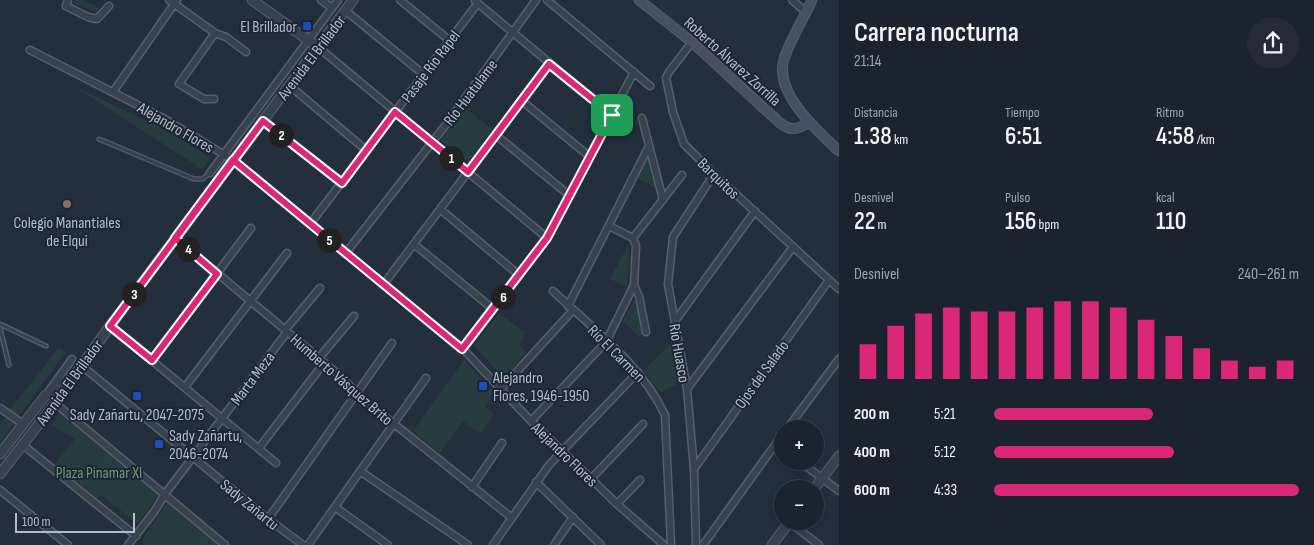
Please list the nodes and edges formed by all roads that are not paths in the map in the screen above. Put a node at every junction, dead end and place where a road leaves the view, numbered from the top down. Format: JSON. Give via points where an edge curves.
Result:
{"nodes":[{"id":1,"x":68,"y":0,"type":"edge"},
{"id":2,"x":252,"y":0,"type":"edge"},
{"id":3,"x":321,"y":0,"type":"edge"},
{"id":4,"x":338,"y":0,"type":"edge"},
{"id":5,"x":354,"y":0,"type":"edge"},
{"id":6,"x":400,"y":0,"type":"edge"},
{"id":7,"x":536,"y":0,"type":"edge"},
{"id":8,"x":547,"y":0,"type":"edge"},
{"id":9,"x":639,"y":0,"type":"edge"},
{"id":10,"x":792,"y":0,"type":"edge"},
{"id":11,"x":812,"y":0,"type":"edge"},
{"id":12,"x":173,"y":1,"type":"edge"},
{"id":13,"x":476,"y":1,"type":"edge"},
{"id":14,"x":109,"y":6,"type":"dead end"},
{"id":15,"x":332,"y":8,"type":"junction"},
{"id":16,"x":346,"y":10,"type":"junction"},
{"id":17,"x":806,"y":12,"type":"junction"},
{"id":18,"x":215,"y":33,"type":"junction"},
{"id":19,"x":513,"y":34,"type":"junction"},
{"id":20,"x":449,"y":40,"type":"junction"},
{"id":21,"x":309,"y":41,"type":"junction"},
{"id":22,"x":692,"y":42,"type":"junction"},
{"id":23,"x":318,"y":47,"type":"junction"},
{"id":24,"x":30,"y":50,"type":"dead end"},
{"id":25,"x":246,"y":52,"type":"dead end"},
{"id":26,"x":549,"y":64,"type":"junction"},
{"id":27,"x":634,"y":72,"type":"junction"},
{"id":28,"x":424,"y":74,"type":"junction"},
{"id":29,"x":290,"y":86,"type":"junction"},
{"id":30,"x":650,"y":86,"type":"dead end"},
{"id":31,"x":113,"y":92,"type":"junction"},
{"id":32,"x":214,"y":99,"type":"dead end"},
{"id":33,"x":522,"y":101,"type":"junction"},
{"id":34,"x":395,"y":112,"type":"junction"},
{"id":35,"x":612,"y":115,"type":"junction"},
{"id":36,"x":642,"y":118,"type":"dead end"},
{"id":37,"x":263,"y":121,"type":"junction"},
{"id":38,"x":810,"y":122,"type":"junction"},
{"id":39,"x":496,"y":136,"type":"junction"},
{"id":40,"x":100,"y":139,"type":"dead end"},
{"id":41,"x":432,"y":142,"type":"junction"},
{"id":42,"x":649,"y":146,"type":"junction"},
{"id":43,"x":366,"y":150,"type":"junction"},
{"id":44,"x":839,"y":151,"type":"edge"},
{"id":45,"x":224,"y":155,"type":"junction"},
{"id":46,"x":590,"y":157,"type":"junction"},
{"id":47,"x":233,"y":160,"type":"junction"},
{"id":48,"x":468,"y":172,"type":"junction"},
{"id":49,"x":210,"y":173,"type":"joint"},
{"id":50,"x":714,"y":174,"type":"junction"},
{"id":51,"x":682,"y":175,"type":"dead end"},
{"id":52,"x":342,"y":183,"type":"junction"},
{"id":53,"x":570,"y":196,"type":"junction"},
{"id":54,"x":663,"y":200,"type":"junction"},
{"id":55,"x":440,"y":209,"type":"junction"},
{"id":56,"x":755,"y":211,"type":"junction"},
{"id":57,"x":310,"y":224,"type":"junction"},
{"id":58,"x":609,"y":226,"type":"junction"},
{"id":59,"x":251,"y":228,"type":"dead end"},
{"id":60,"x":175,"y":238,"type":"junction"},
{"id":61,"x":547,"y":238,"type":"junction"},
{"id":62,"x":634,"y":238,"type":"junction"},
{"id":63,"x":414,"y":244,"type":"junction"},
{"id":64,"x":793,"y":247,"type":"junction"},
{"id":65,"x":288,"y":253,"type":"dead end"},
{"id":66,"x":345,"y":254,"type":"junction"},
{"id":67,"x":217,"y":274,"type":"junction"},
{"id":68,"x":519,"y":275,"type":"junction"},
{"id":69,"x":830,"y":280,"type":"junction"},
{"id":70,"x":383,"y":284,"type":"junction"},
{"id":71,"x":634,"y":285,"type":"junction"},
{"id":72,"x":320,"y":288,"type":"dead end"},
{"id":73,"x":839,"y":288,"type":"edge"},
{"id":74,"x":553,"y":291,"type":"dead end"},
{"id":75,"x":250,"y":302,"type":"junction"},
{"id":76,"x":571,"y":308,"type":"junction"},
{"id":77,"x":493,"y":309,"type":"junction"},
{"id":78,"x":354,"y":316,"type":"dead end"},
{"id":79,"x":675,"y":321,"type":"junction"},
{"id":80,"x":0,"y":324,"type":"edge"},
{"id":81,"x":110,"y":326,"type":"junction"},
{"id":82,"x":0,"y":328,"type":"edge"},
{"id":83,"x":286,"y":331,"type":"junction"},
{"id":84,"x":646,"y":332,"type":"dead end"},
{"id":85,"x":606,"y":342,"type":"junction"},
{"id":86,"x":392,"y":343,"type":"dead end"},
{"id":87,"x":46,"y":346,"type":"dead end"},
{"id":88,"x":462,"y":349,"type":"junction"},
{"id":89,"x":839,"y":358,"type":"edge"},
{"id":90,"x":72,"y":359,"type":"dead end"},
{"id":91,"x":152,"y":360,"type":"junction"},
{"id":92,"x":322,"y":360,"type":"junction"},
{"id":93,"x":9,"y":365,"type":"dead end"},
{"id":94,"x":79,"y":370,"type":"junction"},
{"id":95,"x":638,"y":372,"type":"junction"},
{"id":96,"x":426,"y":378,"type":"dead end"},
{"id":97,"x":185,"y":387,"type":"junction"},
{"id":98,"x":500,"y":390,"type":"junction"},
{"id":99,"x":687,"y":390,"type":"junction"},
{"id":100,"x":357,"y":394,"type":"junction"},
{"id":101,"x":45,"y":396,"type":"junction"},
{"id":102,"x":55,"y":403,"type":"junction"},
{"id":103,"x":0,"y":408,"type":"edge"},
{"id":104,"x":222,"y":418,"type":"junction"},
{"id":105,"x":794,"y":420,"type":"edge"},
{"id":106,"x":531,"y":421,"type":"junction"},
{"id":107,"x":393,"y":423,"type":"junction"},
{"id":108,"x":23,"y":424,"type":"junction"},
{"id":109,"x":643,"y":424,"type":"dead end"},
{"id":110,"x":502,"y":444,"type":"dead end"},
{"id":111,"x":23,"y":445,"type":"junction"},
{"id":112,"x":774,"y":447,"type":"edge"},
{"id":113,"x":259,"y":448,"type":"junction"},
{"id":114,"x":562,"y":450,"type":"junction"},
{"id":115,"x":0,"y":454,"type":"edge"},
{"id":116,"x":839,"y":456,"type":"edge"},
{"id":117,"x":193,"y":457,"type":"junction"},
{"id":118,"x":276,"y":463,"type":"dead end"},
{"id":119,"x":694,"y":469,"type":"junction"},
{"id":120,"x":811,"y":470,"type":"edge"},
{"id":121,"x":360,"y":471,"type":"junction"},
{"id":122,"x":0,"y":474,"type":"edge"},
{"id":123,"x":591,"y":478,"type":"junction"},
{"id":124,"x":822,"y":478,"type":"junction"},
{"id":125,"x":640,"y":480,"type":"dead end"},
{"id":126,"x":536,"y":482,"type":"junction"},
{"id":127,"x":472,"y":487,"type":"junction"},
{"id":128,"x":0,"y":490,"type":"edge"},
{"id":129,"x":839,"y":491,"type":"edge"},
{"id":130,"x":165,"y":494,"type":"junction"},
{"id":131,"x":618,"y":504,"type":"junction"},
{"id":132,"x":334,"y":507,"type":"junction"},
{"id":133,"x":573,"y":517,"type":"junction"},
{"id":134,"x":512,"y":518,"type":"junction"},
{"id":135,"x":268,"y":519,"type":"junction"},
{"id":136,"x":783,"y":530,"type":"edge"},
{"id":137,"x":799,"y":530,"type":"edge"},
{"id":138,"x":136,"y":536,"type":"junction"},
{"id":139,"x":68,"y":545,"type":"edge"},
{"id":140,"x":128,"y":545,"type":"edge"},
{"id":141,"x":225,"y":545,"type":"edge"},
{"id":142,"x":303,"y":545,"type":"edge"},
{"id":143,"x":308,"y":545,"type":"edge"},
{"id":144,"x":388,"y":545,"type":"edge"},
{"id":145,"x":468,"y":545,"type":"edge"},
{"id":146,"x":493,"y":545,"type":"edge"},
{"id":147,"x":554,"y":545,"type":"edge"},
{"id":148,"x":601,"y":545,"type":"edge"},
{"id":149,"x":664,"y":545,"type":"edge"},
{"id":150,"x":671,"y":545,"type":"edge"},
{"id":151,"x":696,"y":545,"type":"edge"},
{"id":152,"x":703,"y":545,"type":"edge"},
{"id":153,"x":772,"y":545,"type":"edge"},
{"id":154,"x":819,"y":545,"type":"edge"}],
"edges":[{"from":1,"to":14,"type":"street","via":[[66,6],[97,19]]},
{"from":2,"to":21,"type":"street"},
{"from":3,"to":15,"type":"street"},
{"from":4,"to":15,"type":"street","name":"Avenida El Brillador"},
{"from":5,"to":16,"type":"street","name":"Avenida El Brillador"},
{"from":6,"to":20,"type":"street"},
{"from":7,"to":19,"type":"street","name":"Río Huatulame"},
{"from":8,"to":27,"type":"street"},
{"from":9,"to":22,"type":"main road","name":"Roberto Álvarez Zorrilla"},
{"from":10,"to":17,"type":"street"},
{"from":11,"to":17,"type":"main road"},
{"from":12,"to":18,"type":"street"},
{"from":12,"to":31,"type":"street"},
{"from":13,"to":19,"type":"street"},
{"from":13,"to":20,"type":"street","name":"Pasaje Río Rapel"},
{"from":15,"to":21,"type":"street","name":"Avenida El Brillador"},
{"from":16,"to":23,"type":"street","name":"Avenida El Brillador"},
{"from":16,"to":28,"type":"street"},
{"from":17,"to":38,"type":"main road","via":[[783,62],[783,76],[785,88]]},
{"from":18,"to":25,"type":"street"},
{"from":18,"to":32,"type":"street","via":[[179,84],[204,99]]},
{"from":19,"to":26,"type":"street"},
{"from":19,"to":41,"type":"street","name":"Río Huatulame"},
{"from":20,"to":28,"type":"street","name":"Pasaje Río Rapel"},
{"from":21,"to":23,"type":"street"},
{"from":21,"to":45,"type":"street","name":"Avenida El Brillador"},
{"from":22,"to":38,"type":"main road","name":"Roberto Álvarez Zorrilla","via":[[774,119],[788,128],[800,128]]},
{"from":22,"to":50,"type":"street","name":"Barquitos","via":[[669,72],[667,85],[684,144]]},
{"from":23,"to":29,"type":"street","name":"Avenida El Brillador"},
{"from":23,"to":34,"type":"street"},
{"from":24,"to":31,"type":"street","name":"Alejandro Flores"},
{"from":26,"to":33,"type":"street"},
{"from":26,"to":35,"type":"street"},
{"from":27,"to":30,"type":"street"},
{"from":27,"to":35,"type":"street"},
{"from":28,"to":34,"type":"street","name":"Pasaje Río Rapel"},
{"from":29,"to":37,"type":"street","name":"Avenida El Brillador"},
{"from":29,"to":43,"type":"street"},
{"from":31,"to":45,"type":"street","name":"Alejandro Flores"},
{"from":33,"to":39,"type":"street"},
{"from":33,"to":46,"type":"street"},
{"from":34,"to":41,"type":"street"},
{"from":34,"to":43,"type":"street","name":"Pasaje Río Rapel"},
{"from":35,"to":46,"type":"street"},
{"from":36,"to":42,"type":"street"},
{"from":37,"to":47,"type":"street","name":"Avenida El Brillador"},
{"from":37,"to":52,"type":"street"},
{"from":38,"to":44,"type":"main road"},
{"from":39,"to":48,"type":"street"},
{"from":39,"to":53,"type":"street"},
{"from":40,"to":49,"type":"lane","via":[[194,179],[202,179]]},
{"from":41,"to":48,"type":"street"},
{"from":41,"to":66,"type":"street","name":"Río Huatulame"},
{"from":42,"to":54,"type":"street"},
{"from":42,"to":58,"type":"street"},
{"from":43,"to":52,"type":"street","name":"Pasaje Río Rapel"},
{"from":45,"to":47,"type":"street","name":"Alejandro Flores"},
{"from":45,"to":49,"type":"street","name":"Avenida El Brillador"},
{"from":46,"to":53,"type":"street"},
{"from":47,"to":57,"type":"street","name":"Alejandro Flores"},
{"from":47,"to":60,"type":"street","name":"Avenida El Brillador"},
{"from":48,"to":55,"type":"street"},
{"from":48,"to":61,"type":"street"},
{"from":50,"to":56,"type":"street","name":"Barquitos"},
{"from":50,"to":79,"type":"street","name":"Río Huasco","via":[[672,237],[668,284]]},
{"from":51,"to":54,"type":"street"},
{"from":52,"to":57,"type":"street","name":"Pasaje Río Rapel"},
{"from":53,"to":61,"type":"street"},
{"from":54,"to":62,"type":"street"},
{"from":55,"to":63,"type":"street"},
{"from":55,"to":68,"type":"street"},
{"from":56,"to":64,"type":"street","name":"Barquitos"},
{"from":56,"to":79,"type":"street"},
{"from":57,"to":66,"type":"street","name":"Alejandro Flores"},
{"from":58,"to":62,"type":"street"},
{"from":58,"to":76,"type":"street"},
{"from":59,"to":67,"type":"street"},
{"from":60,"to":67,"type":"street","name":"Humberto Vásquez Brito"},
{"from":60,"to":81,"type":"street","name":"Avenida El Brillador"},
{"from":61,"to":68,"type":"street"},
{"from":62,"to":71,"type":"street"},
{"from":63,"to":70,"type":"street"},
{"from":63,"to":77,"type":"street"},
{"from":64,"to":69,"type":"street","name":"Barquitos"},
{"from":64,"to":99,"type":"street"},
{"from":65,"to":75,"type":"street"},
{"from":66,"to":70,"type":"street","name":"Alejandro Flores"},
{"from":67,"to":75,"type":"street","name":"Humberto Vásquez Brito"},
{"from":67,"to":91,"type":"street"},
{"from":68,"to":77,"type":"street"},
{"from":69,"to":73,"type":"street","name":"Barquitos"},
{"from":69,"to":119,"type":"street","name":"Ojos del Salado"},
{"from":70,"to":88,"type":"street","name":"Alejandro Flores"},
{"from":71,"to":84,"type":"street"},
{"from":71,"to":85,"type":"street"},
{"from":72,"to":83,"type":"street","name":"Marta Meza"},
{"from":74,"to":76,"type":"street","name":"Río El Carmen"},
{"from":75,"to":83,"type":"street","name":"Humberto Vásquez Brito"},
{"from":75,"to":97,"type":"street"},
{"from":76,"to":85,"type":"street","name":"Río El Carmen"},
{"from":76,"to":98,"type":"street"},
{"from":77,"to":88,"type":"street"},
{"from":78,"to":92,"type":"street"},
{"from":79,"to":99,"type":"street","name":"Río Huasco"},
{"from":80,"to":87,"type":"lane"},
{"from":81,"to":91,"type":"street"},
{"from":81,"to":94,"type":"street","name":"Avenida El Brillador"},
{"from":82,"to":93,"type":"lane"},
{"from":83,"to":92,"type":"street","name":"Humberto Vásquez Brito"},
{"from":83,"to":104,"type":"street","name":"Marta Meza"},
{"from":85,"to":95,"type":"street","name":"Río El Carmen"},
{"from":85,"to":106,"type":"street"},
{"from":86,"to":100,"type":"street"},
{"from":88,"to":98,"type":"street","name":"Alejandro Flores"},
{"from":89,"to":105,"type":"street"},
{"from":90,"to":101,"type":"street","name":"Avenida El Brillador"},
{"from":91,"to":97,"type":"street"},
{"from":92,"to":100,"type":"street","name":"Humberto Vásquez Brito"},
{"from":92,"to":113,"type":"street"},
{"from":94,"to":101,"type":"street"},
{"from":94,"to":102,"type":"street","name":"Avenida El Brillador"},
{"from":94,"to":117,"type":"street","name":"Sady Zañartu"},
{"from":95,"to":114,"type":"street"},
{"from":95,"to":150,"type":"street","name":"Río El Carmen","via":[[665,415]]},
{"from":96,"to":107,"type":"street"},
{"from":97,"to":104,"type":"street"},
{"from":98,"to":106,"type":"street","name":"Alejandro Flores"},
{"from":99,"to":119,"type":"street","name":"Río Huasco"},
{"from":100,"to":107,"type":"street","name":"Humberto Vásquez Brito"},
{"from":100,"to":135,"type":"street"},
{"from":101,"to":108,"type":"street","name":"Avenida El Brillador"},
{"from":102,"to":111,"type":"street","name":"Avenida El Brillador"},
{"from":102,"to":130,"type":"street"},
{"from":103,"to":108,"type":"street"},
{"from":104,"to":113,"type":"street"},
{"from":104,"to":117,"type":"street","name":"Marta Meza"},
{"from":106,"to":114,"type":"street","name":"Alejandro Flores"},
{"from":107,"to":121,"type":"street"},
{"from":107,"to":127,"type":"street","name":"Humberto Vásquez Brito"},
{"from":108,"to":115,"type":"street","name":"Avenida El Brillador"},
{"from":109,"to":123,"type":"street"},
{"from":110,"to":127,"type":"street"},
{"from":111,"to":122,"type":"street","name":"Avenida El Brillador"},
{"from":111,"to":138,"type":"street"},
{"from":112,"to":152,"type":"street"},
{"from":113,"to":118,"type":"street"},
{"from":114,"to":123,"type":"street","name":"Alejandro Flores"},
{"from":114,"to":126,"type":"street"},
{"from":116,"to":124,"type":"street"},
{"from":117,"to":130,"type":"street","name":"Marta Meza"},
{"from":117,"to":135,"type":"street","name":"Sady Zañartu"},
{"from":119,"to":151,"type":"street","name":"Río Huasco"},
{"from":120,"to":124,"type":"street"},
{"from":121,"to":132,"type":"street"},
{"from":121,"to":145,"type":"street"},
{"from":123,"to":131,"type":"street","name":"Alejandro Flores"},
{"from":124,"to":129,"type":"street"},
{"from":125,"to":131,"type":"street"},
{"from":126,"to":133,"type":"street"},
{"from":126,"to":134,"type":"street"},
{"from":127,"to":134,"type":"street","name":"Humberto Vásquez Brito"},
{"from":128,"to":139,"type":"street"},
{"from":130,"to":138,"type":"street","name":"Marta Meza"},
{"from":130,"to":141,"type":"street"},
{"from":131,"to":149,"type":"street","name":"Alejandro Flores"},
{"from":132,"to":143,"type":"street"},
{"from":132,"to":144,"type":"street"},
{"from":133,"to":147,"type":"street"},
{"from":133,"to":148,"type":"street"},
{"from":134,"to":146,"type":"street"},
{"from":135,"to":142,"type":"street","name":"Sady Zañartu"},
{"from":136,"to":153,"type":"street"},
{"from":137,"to":154,"type":"street"},
{"from":138,"to":140,"type":"street","name":"Marta Meza"}]}
